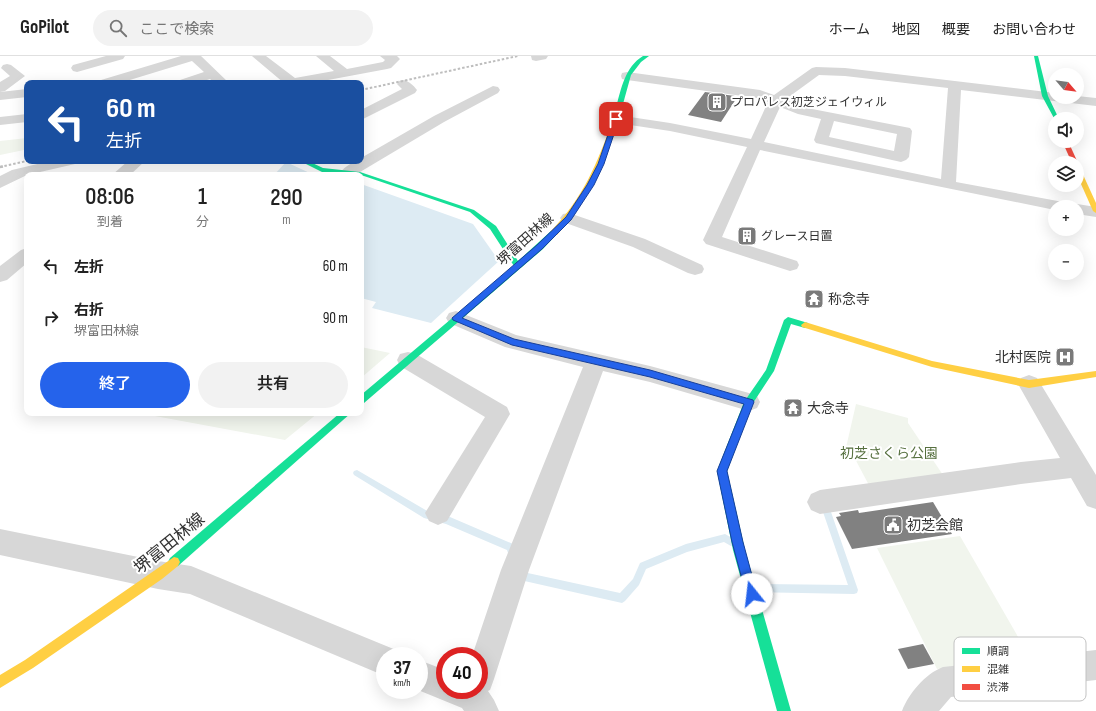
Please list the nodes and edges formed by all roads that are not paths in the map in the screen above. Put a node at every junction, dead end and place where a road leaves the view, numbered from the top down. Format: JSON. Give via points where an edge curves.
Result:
{"nodes":[{"id":1,"x":120,"y":56,"type":"edge"},
{"id":2,"x":194,"y":56,"type":"edge"},
{"id":3,"x":258,"y":56,"type":"edge"},
{"id":4,"x":322,"y":56,"type":"edge"},
{"id":5,"x":386,"y":56,"type":"edge"},
{"id":6,"x":647,"y":56,"type":"edge"},
{"id":7,"x":835,"y":56,"type":"edge"},
{"id":8,"x":1036,"y":56,"type":"edge"},
{"id":9,"x":7,"y":68,"type":"dead end"},
{"id":10,"x":77,"y":68,"type":"dead end"},
{"id":11,"x":836,"y":71,"type":"junction"},
{"id":12,"x":344,"y":73,"type":"junction"},
{"id":13,"x":212,"y":74,"type":"junction"},
{"id":14,"x":627,"y":76,"type":"junction"},
{"id":15,"x":116,"y":80,"type":"edge"},
{"id":16,"x":193,"y":80,"type":"edge"},
{"id":17,"x":219,"y":80,"type":"edge"},
{"id":18,"x":288,"y":80,"type":"edge"},
{"id":19,"x":308,"y":80,"type":"edge"},
{"id":20,"x":404,"y":84,"type":"dead end"},
{"id":21,"x":955,"y":85,"type":"junction"},
{"id":22,"x":0,"y":88,"type":"edge"},
{"id":23,"x":493,"y":90,"type":"dead end"},
{"id":24,"x":24,"y":93,"type":"edge"},
{"id":25,"x":0,"y":96,"type":"edge"},
{"id":26,"x":1046,"y":96,"type":"junction"},
{"id":27,"x":776,"y":100,"type":"junction"},
{"id":28,"x":1096,"y":102,"type":"edge"},
{"id":29,"x":1053,"y":112,"type":"edge"},
{"id":30,"x":364,"y":114,"type":"edge"},
{"id":31,"x":829,"y":116,"type":"junction"},
{"id":32,"x":24,"y":118,"type":"edge"},
{"id":33,"x":616,"y":119,"type":"junction"},
{"id":34,"x":0,"y":121,"type":"edge"},
{"id":35,"x":756,"y":145,"type":"junction"},
{"id":36,"x":364,"y":163,"type":"edge"},
{"id":37,"x":57,"y":164,"type":"edge"},
{"id":38,"x":133,"y":164,"type":"edge"},
{"id":39,"x":309,"y":164,"type":"edge"},
{"id":40,"x":363,"y":164,"type":"edge"},
{"id":41,"x":124,"y":172,"type":"edge"},
{"id":42,"x":349,"y":172,"type":"joint"},
{"id":43,"x":364,"y":175,"type":"edge"},
{"id":44,"x":0,"y":183,"type":"edge"},
{"id":45,"x":1084,"y":184,"type":"edge"},
{"id":46,"x":948,"y":185,"type":"junction"},
{"id":47,"x":1048,"y":204,"type":"edge"},
{"id":48,"x":1084,"y":211,"type":"edge"},
{"id":49,"x":1096,"y":212,"type":"edge"},
{"id":50,"x":569,"y":218,"type":"junction"},
{"id":51,"x":24,"y":256,"type":"edge"},
{"id":52,"x":518,"y":265,"type":"junction"},
{"id":53,"x":790,"y":265,"type":"dead end"},
{"id":54,"x":695,"y":268,"type":"dead end"},
{"id":55,"x":0,"y":276,"type":"edge"},
{"id":56,"x":456,"y":318,"type":"junction"},
{"id":57,"x":408,"y":360,"type":"junction"},
{"id":58,"x":596,"y":362,"type":"junction"},
{"id":59,"x":1096,"y":374,"type":"edge"},
{"id":60,"x":1029,"y":384,"type":"junction"},
{"id":61,"x":364,"y":397,"type":"edge"},
{"id":62,"x":749,"y":402,"type":"junction"},
{"id":63,"x":343,"y":416,"type":"edge"},
{"id":64,"x":1078,"y":467,"type":"junction"},
{"id":65,"x":1096,"y":498,"type":"edge"},
{"id":66,"x":820,"y":502,"type":"dead end"},
{"id":67,"x":438,"y":513,"type":"dead end"},
{"id":68,"x":0,"y":542,"type":"edge"},
{"id":69,"x":158,"y":575,"type":"junction"},
{"id":70,"x":488,"y":649,"type":"edge"},
{"id":71,"x":376,"y":657,"type":"edge"},
{"id":72,"x":1096,"y":665,"type":"edge"},
{"id":73,"x":1086,"y":666,"type":"edge"},
{"id":74,"x":954,"y":681,"type":"edge"},
{"id":75,"x":0,"y":682,"type":"edge"},
{"id":76,"x":784,"y":711,"type":"edge"},
{"id":77,"x":918,"y":711,"type":"edge"}],
"edges":[{"from":1,"to":10,"type":"street"},
{"from":2,"to":13,"type":"street"},
{"from":2,"to":15,"type":"street"},
{"from":3,"to":18,"type":"street"},
{"from":4,"to":12,"type":"street"},
{"from":5,"to":12,"type":"street","via":[[394,60],[387,65]]},
{"from":6,"to":14,"type":"main road","name":"堺富田林線","via":[[634,66]]},
{"from":7,"to":11,"type":"street"},
{"from":8,"to":26,"type":"main road"},
{"from":9,"to":22,"type":"street","via":[[19,76]]},
{"from":11,"to":21,"type":"street"},
{"from":11,"to":27,"type":"street","via":[[816,71]]},
{"from":12,"to":19,"type":"street"},
{"from":13,"to":16,"type":"street"},
{"from":13,"to":17,"type":"street"},
{"from":14,"to":27,"type":"street","via":[[743,91]]},
{"from":14,"to":33,"type":"main road","name":"堺富田林線"},
{"from":20,"to":30,"type":"street","via":[[410,90]]},
{"from":21,"to":26,"type":"street"},
{"from":21,"to":46,"type":"street"},
{"from":23,"to":36,"type":"street"},
{"from":24,"to":25,"type":"street"},
{"from":26,"to":28,"type":"street"},
{"from":26,"to":29,"type":"main road"},
{"from":27,"to":31,"type":"street","via":[[803,111]]},
{"from":27,"to":35,"type":"street"},
{"from":31,"to":31,"type":"street","via":[[821,140],[901,157],[905,131]]},
{"from":32,"to":34,"type":"street"},
{"from":33,"to":35,"type":"street"},
{"from":33,"to":50,"type":"main road","name":"堺富田林線","via":[[601,164],[591,185]]},
{"from":35,"to":46,"type":"street"},
{"from":35,"to":53,"type":"street","via":[[712,240]]},
{"from":37,"to":44,"type":"street","via":[[18,173]]},
{"from":38,"to":41,"type":"street"},
{"from":39,"to":42,"type":"main road","via":[[322,170]]},
{"from":40,"to":42,"type":"street"},
{"from":43,"to":52,"type":"main road","via":[[477,213],[492,225]]},
{"from":45,"to":49,"type":"main road"},
{"from":46,"to":47,"type":"street"},
{"from":48,"to":49,"type":"street"},
{"from":50,"to":52,"type":"main road","name":"堺富田林線"},
{"from":50,"to":54,"type":"street","via":[[639,243]]},
{"from":51,"to":55,"type":"street"},
{"from":52,"to":56,"type":"main road","name":"堺富田林線"},
{"from":56,"to":57,"type":"main road","name":"堺富田林線"},
{"from":56,"to":58,"type":"street","via":[[512,342]]},
{"from":57,"to":61,"type":"main road","name":"堺富田林線"},
{"from":57,"to":67,"type":"street","via":[[499,414]]},
{"from":58,"to":62,"type":"street","via":[[650,374]]},
{"from":58,"to":70,"type":"street","via":[[517,565]]},
{"from":59,"to":60,"type":"main road"},
{"from":60,"to":62,"type":"main road","via":[[932,364],[788,320],[770,371]]},
{"from":60,"to":64,"type":"street"},
{"from":62,"to":76,"type":"main road","via":[[722,471],[738,546]]},
{"from":63,"to":69,"type":"main road","name":"堺富田林線"},
{"from":64,"to":65,"type":"street"},
{"from":64,"to":66,"type":"street"},
{"from":68,"to":69,"type":"street"},
{"from":69,"to":71,"type":"street","via":[[191,580]]},
{"from":69,"to":75,"type":"main road","name":"堺富田林線"},
{"from":72,"to":73,"type":"street"},
{"from":74,"to":77,"type":"street","via":[[943,682]]}]}
